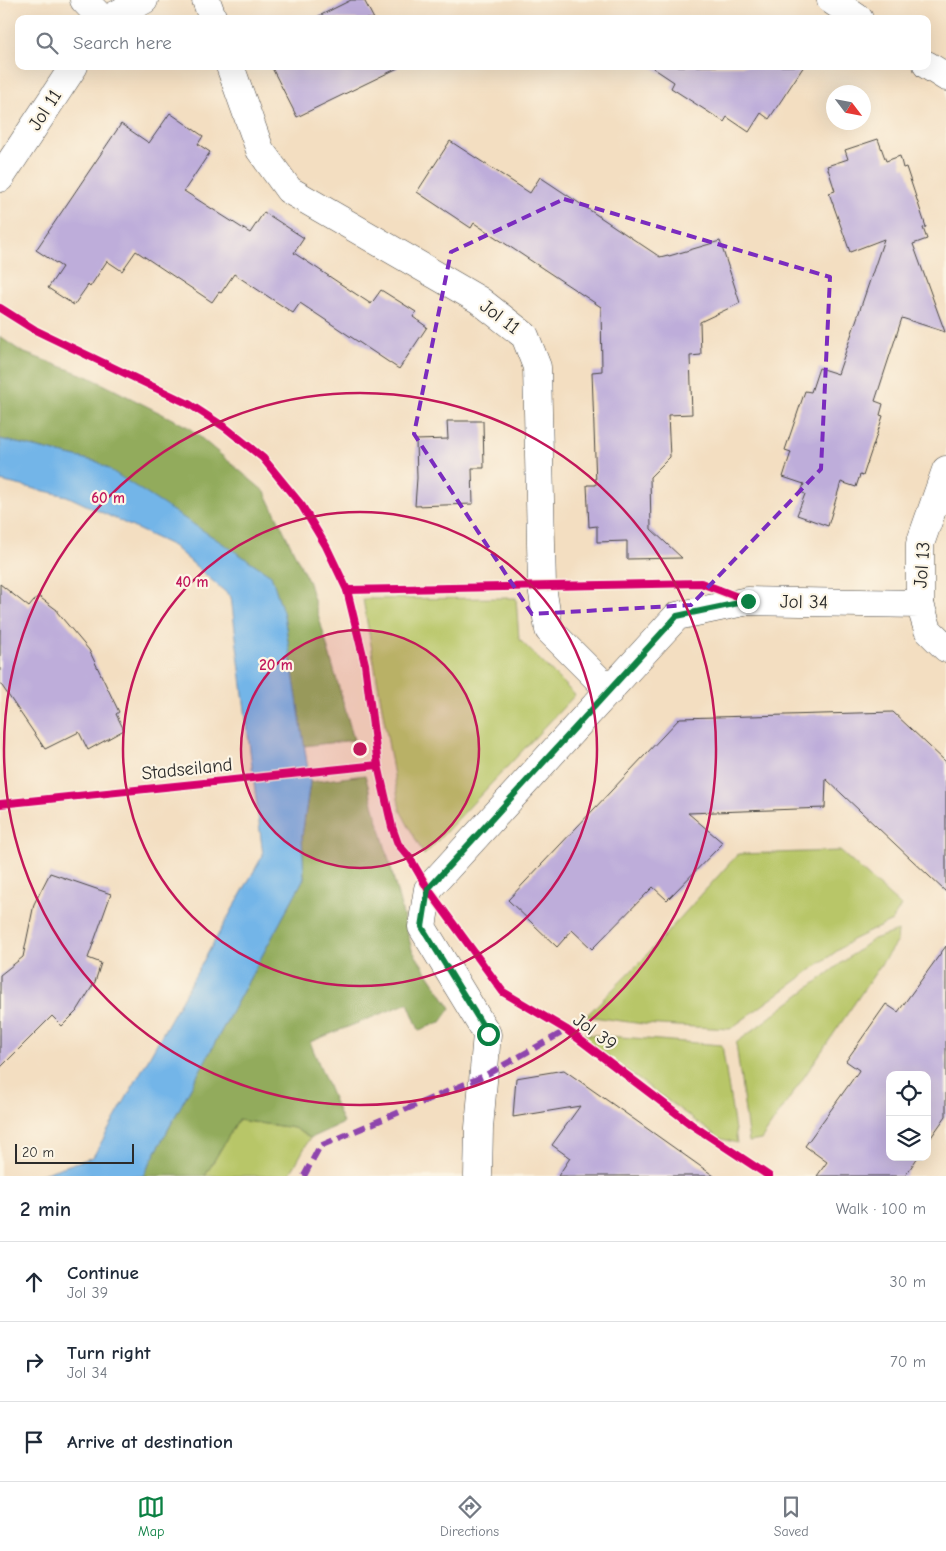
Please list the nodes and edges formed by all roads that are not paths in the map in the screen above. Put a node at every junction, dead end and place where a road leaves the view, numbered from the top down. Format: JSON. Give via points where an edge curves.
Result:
{"nodes":[{"id":1,"x":84,"y":0,"type":"edge"},
{"id":2,"x":144,"y":0,"type":"edge"},
{"id":3,"x":206,"y":0,"type":"edge"},
{"id":4,"x":831,"y":0,"type":"edge"},
{"id":5,"x":98,"y":15,"type":"edge"},
{"id":6,"x":116,"y":15,"type":"edge"},
{"id":7,"x":212,"y":15,"type":"edge"},
{"id":8,"x":853,"y":15,"type":"edge"},
{"id":9,"x":931,"y":68,"type":"edge"},
{"id":10,"x":71,"y":70,"type":"edge"},
{"id":11,"x":231,"y":70,"type":"edge"},
{"id":12,"x":946,"y":77,"type":"edge"},
{"id":13,"x":0,"y":178,"type":"edge"},
{"id":14,"x":946,"y":470,"type":"edge"},
{"id":15,"x":920,"y":604,"type":"junction"},
{"id":16,"x":946,"y":648,"type":"edge"},
{"id":17,"x":610,"y":691,"type":"junction"},
{"id":18,"x":478,"y":1176,"type":"edge"}],
"edges":[{"from":1,"to":5,"type":"street"},
{"from":2,"to":6,"type":"street"},
{"from":3,"to":7,"type":"street"},
{"from":4,"to":8,"type":"street"},
{"from":9,"to":12,"type":"street"},
{"from":10,"to":13,"type":"street","name":"Jol 11"},
{"from":11,"to":17,"type":"street","name":"Jol 11","via":[[260,150],[288,190],[479,300],[526,336],[537,367],[542,587],[549,630]]},
{"from":14,"to":15,"type":"street","name":"Jol 13","via":[[920,544]]},
{"from":15,"to":16,"type":"street","via":[[928,630]]},
{"from":15,"to":17,"type":"street","name":"Jol 34","via":[[748,601],[677,616]]},
{"from":17,"to":18,"type":"street","name":"Jol 34","via":[[428,889],[422,927],[488,1034]]}]}
